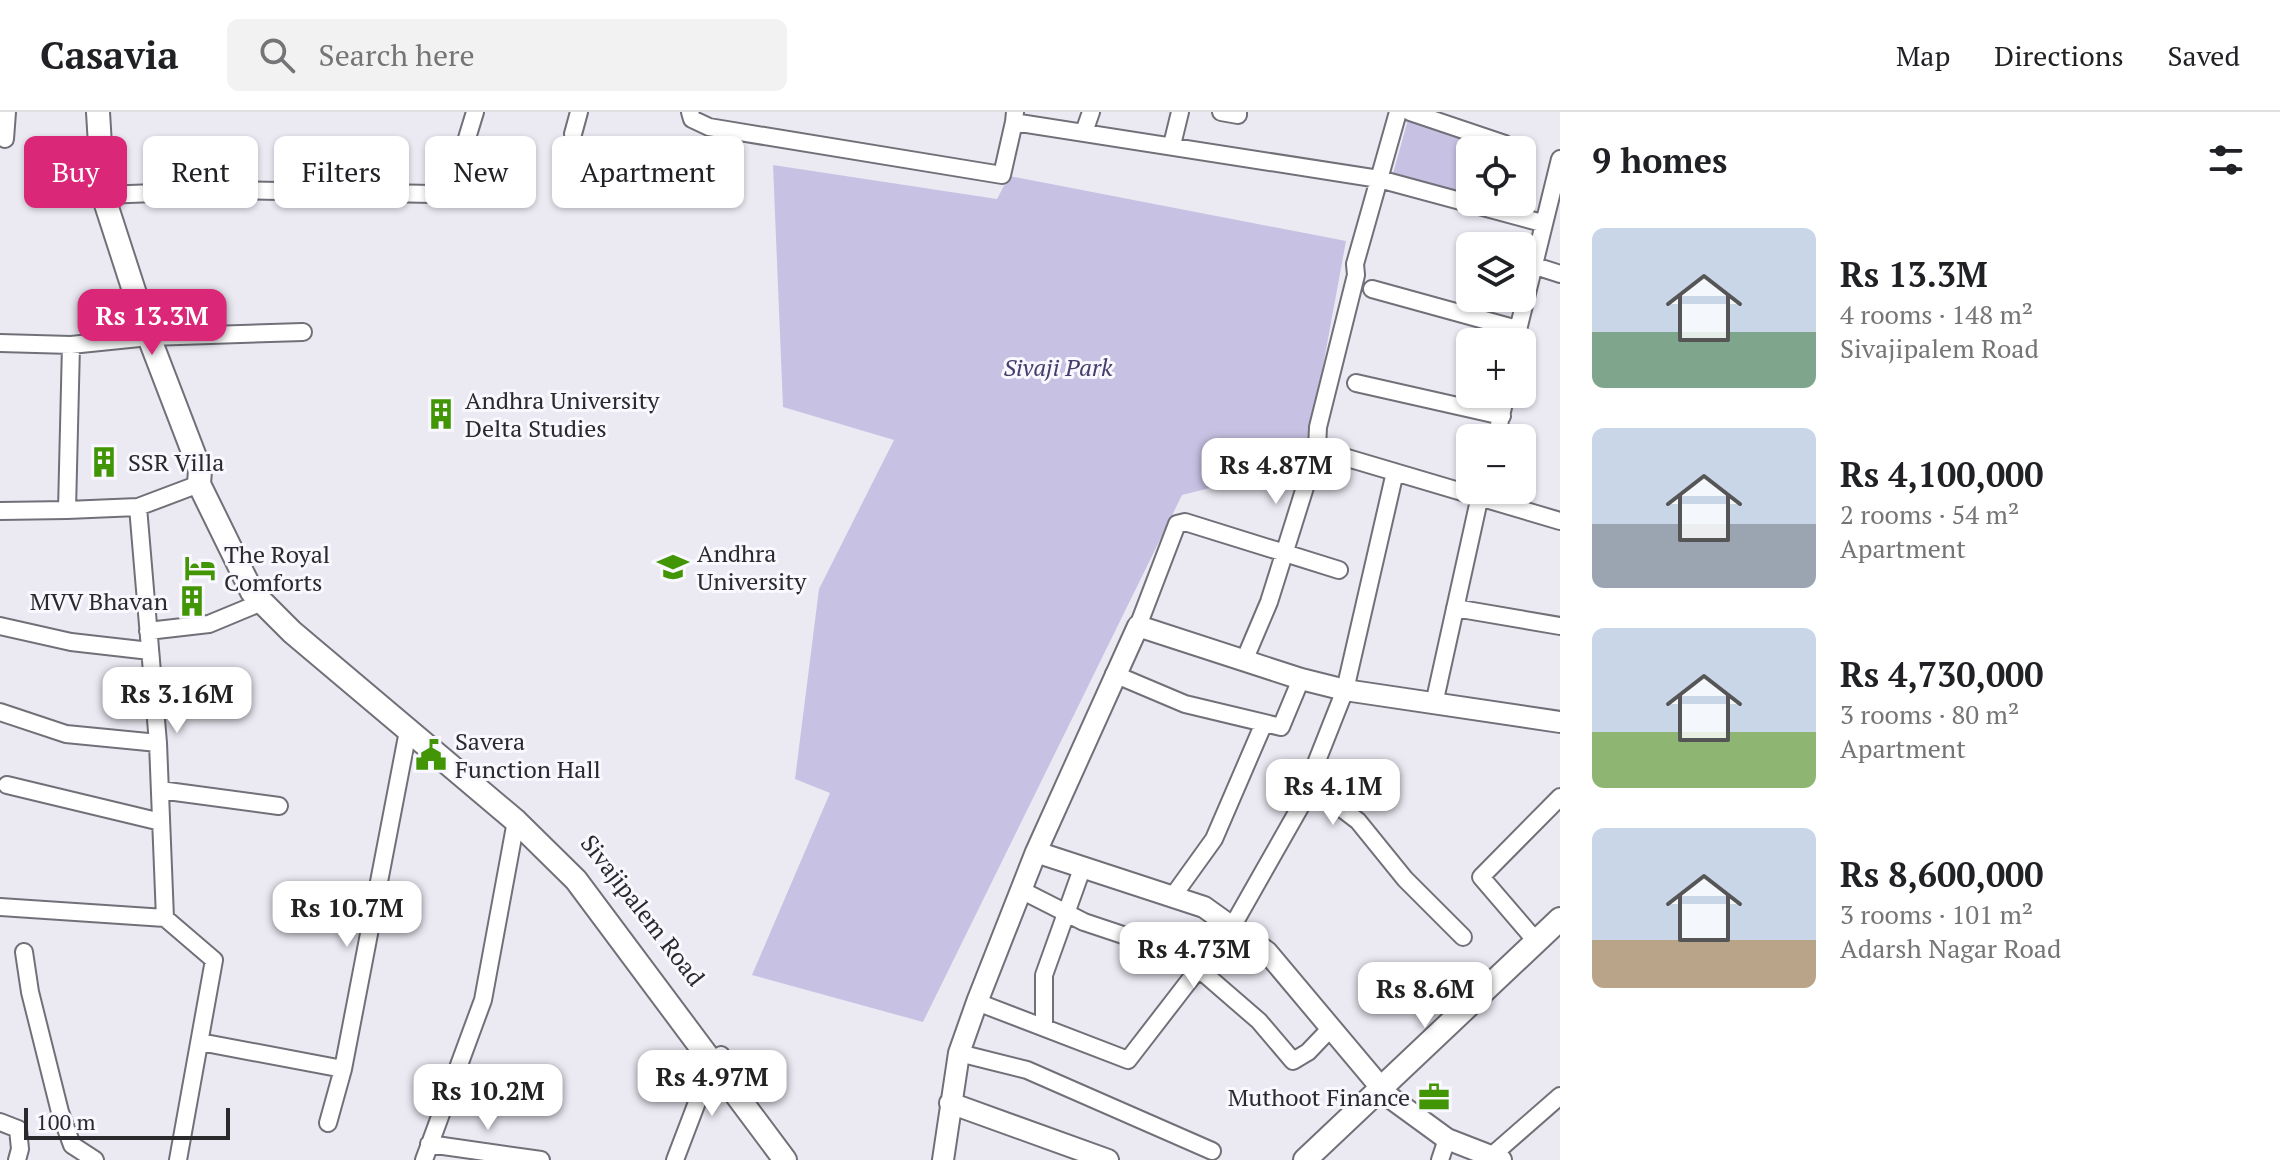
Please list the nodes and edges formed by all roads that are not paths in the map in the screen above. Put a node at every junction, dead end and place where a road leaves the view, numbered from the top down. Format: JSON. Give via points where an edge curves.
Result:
{"nodes":[{"id":1,"x":7,"y":112,"type":"edge"},
{"id":2,"x":98,"y":112,"type":"edge"},
{"id":3,"x":475,"y":112,"type":"edge"},
{"id":4,"x":579,"y":112,"type":"edge"},
{"id":5,"x":690,"y":112,"type":"edge"},
{"id":6,"x":1091,"y":112,"type":"edge"},
{"id":7,"x":1180,"y":112,"type":"edge"},
{"id":8,"x":1221,"y":112,"type":"edge"},
{"id":9,"x":1238,"y":112,"type":"edge"},
{"id":10,"x":1398,"y":112,"type":"edge"},
{"id":11,"x":1410,"y":112,"type":"edge"},
{"id":12,"x":1014,"y":117,"type":"edge"},
{"id":13,"x":1084,"y":132,"type":"junction"},
{"id":14,"x":573,"y":134,"type":"dead end"},
{"id":15,"x":99,"y":136,"type":"edge"},
{"id":16,"x":1481,"y":136,"type":"edge"},
{"id":17,"x":5,"y":139,"type":"dead end"},
{"id":18,"x":1172,"y":145,"type":"junction"},
{"id":19,"x":1560,"y":159,"type":"edge"},
{"id":20,"x":1379,"y":179,"type":"junction"},
{"id":21,"x":127,"y":194,"type":"edge"},
{"id":22,"x":107,"y":208,"type":"edge"},
{"id":23,"x":1542,"y":223,"type":"junction"},
{"id":24,"x":1536,"y":248,"type":"edge"},
{"id":25,"x":1536,"y":266,"type":"edge"},
{"id":26,"x":1560,"y":274,"type":"edge"},
{"id":27,"x":1372,"y":289,"type":"dead end"},
{"id":28,"x":1494,"y":328,"type":"edge"},
{"id":29,"x":303,"y":332,"type":"dead end"},
{"id":30,"x":149,"y":337,"type":"junction"},
{"id":31,"x":0,"y":343,"type":"edge"},
{"id":32,"x":71,"y":345,"type":"junction"},
{"id":33,"x":1356,"y":383,"type":"dead end"},
{"id":34,"x":1503,"y":408,"type":"edge"},
{"id":35,"x":1502,"y":416,"type":"junction"},
{"id":36,"x":1500,"y":424,"type":"edge"},
{"id":37,"x":1317,"y":449,"type":"junction"},
{"id":38,"x":1395,"y":472,"type":"junction"},
{"id":39,"x":200,"y":477,"type":"junction"},
{"id":40,"x":1456,"y":488,"type":"edge"},
{"id":41,"x":1478,"y":504,"type":"edge"},
{"id":42,"x":1510,"y":504,"type":"edge"},
{"id":43,"x":138,"y":507,"type":"junction"},
{"id":44,"x":67,"y":510,"type":"junction"},
{"id":45,"x":0,"y":511,"type":"edge"},
{"id":46,"x":1560,"y":521,"type":"edge"},
{"id":47,"x":1282,"y":552,"type":"junction"},
{"id":48,"x":1339,"y":570,"type":"dead end"},
{"id":49,"x":262,"y":602,"type":"junction"},
{"id":50,"x":1455,"y":608,"type":"junction"},
{"id":51,"x":0,"y":626,"type":"edge"},
{"id":52,"x":1138,"y":626,"type":"junction"},
{"id":53,"x":1560,"y":626,"type":"edge"},
{"id":54,"x":148,"y":631,"type":"junction"},
{"id":55,"x":150,"y":651,"type":"junction"},
{"id":56,"x":1244,"y":661,"type":"junction"},
{"id":57,"x":1114,"y":674,"type":"junction"},
{"id":58,"x":1301,"y":679,"type":"junction"},
{"id":59,"x":1345,"y":690,"type":"junction"},
{"id":60,"x":1434,"y":704,"type":"junction"},
{"id":61,"x":0,"y":712,"type":"edge"},
{"id":62,"x":1560,"y":722,"type":"edge"},
{"id":63,"x":1264,"y":723,"type":"junction"},
{"id":64,"x":408,"y":731,"type":"junction"},
{"id":65,"x":158,"y":743,"type":"junction"},
{"id":66,"x":7,"y":785,"type":"dead end"},
{"id":67,"x":1312,"y":786,"type":"junction"},
{"id":68,"x":160,"y":790,"type":"junction"},
{"id":69,"x":1560,"y":797,"type":"edge"},
{"id":70,"x":279,"y":806,"type":"dead end"},
{"id":71,"x":516,"y":821,"type":"junction"},
{"id":72,"x":161,"y":822,"type":"junction"},
{"id":73,"x":1036,"y":852,"type":"junction"},
{"id":74,"x":1083,"y":866,"type":"junction"},
{"id":75,"x":1021,"y":890,"type":"junction"},
{"id":76,"x":1173,"y":896,"type":"junction"},
{"id":77,"x":0,"y":907,"type":"edge"},
{"id":78,"x":1065,"y":912,"type":"junction"},
{"id":79,"x":165,"y":918,"type":"junction"},
{"id":80,"x":1560,"y":919,"type":"edge"},
{"id":81,"x":1232,"y":927,"type":"junction"},
{"id":82,"x":1463,"y":937,"type":"dead end"},
{"id":83,"x":1560,"y":938,"type":"edge"},
{"id":84,"x":1536,"y":941,"type":"junction"},
{"id":85,"x":24,"y":952,"type":"dead end"},
{"id":86,"x":1196,"y":965,"type":"junction"},
{"id":87,"x":977,"y":1002,"type":"junction"},
{"id":88,"x":1044,"y":1027,"type":"junction"},
{"id":89,"x":1329,"y":1030,"type":"junction"},
{"id":90,"x":200,"y":1042,"type":"junction"},
{"id":91,"x":959,"y":1053,"type":"junction"},
{"id":92,"x":717,"y":1059,"type":"junction"},
{"id":93,"x":343,"y":1069,"type":"junction"},
{"id":94,"x":1384,"y":1092,"type":"junction"},
{"id":95,"x":1560,"y":1096,"type":"edge"},
{"id":96,"x":950,"y":1103,"type":"junction"},
{"id":97,"x":0,"y":1122,"type":"edge"},
{"id":98,"x":328,"y":1123,"type":"dead end"},
{"id":99,"x":1447,"y":1139,"type":"junction"},
{"id":100,"x":1212,"y":1151,"type":"dead end"},
{"id":101,"x":426,"y":1152,"type":"edge"},
{"id":102,"x":184,"y":1159,"type":"edge"},
{"id":103,"x":1495,"y":1159,"type":"edge"},
{"id":104,"x":17,"y":1160,"type":"edge"},
{"id":105,"x":95,"y":1160,"type":"edge"},
{"id":106,"x":541,"y":1160,"type":"edge"},
{"id":107,"x":675,"y":1160,"type":"edge"},
{"id":108,"x":785,"y":1160,"type":"edge"},
{"id":109,"x":802,"y":1160,"type":"edge"},
{"id":110,"x":943,"y":1160,"type":"edge"},
{"id":111,"x":1108,"y":1160,"type":"edge"},
{"id":112,"x":1305,"y":1160,"type":"edge"},
{"id":113,"x":1326,"y":1160,"type":"edge"},
{"id":114,"x":1440,"y":1160,"type":"edge"}],
"edges":[{"from":1,"to":17,"type":"street"},
{"from":2,"to":15,"type":"main road","name":"Sivajipalem Road"},
{"from":3,"to":21,"type":"street","via":[[453,184],[433,194],[234,190]]},
{"from":4,"to":14,"type":"street"},
{"from":5,"to":12,"type":"street","via":[[692,119],[709,127],[1002,175]]},
{"from":6,"to":13,"type":"street"},
{"from":7,"to":18,"type":"street"},
{"from":8,"to":9,"type":"street"},
{"from":10,"to":20,"type":"street"},
{"from":11,"to":16,"type":"street"},
{"from":12,"to":13,"type":"street"},
{"from":13,"to":18,"type":"street"},
{"from":18,"to":20,"type":"street"},
{"from":19,"to":23,"type":"street"},
{"from":20,"to":23,"type":"street"},
{"from":20,"to":37,"type":"street","via":[[1355,264]]},
{"from":22,"to":30,"type":"main road","name":"Sivajipalem Road"},
{"from":23,"to":24,"type":"street"},
{"from":25,"to":26,"type":"street"},
{"from":27,"to":28,"type":"street"},
{"from":29,"to":30,"type":"street"},
{"from":30,"to":32,"type":"street"},
{"from":30,"to":39,"type":"main road","name":"Sivajipalem Road"},
{"from":31,"to":32,"type":"street"},
{"from":32,"to":44,"type":"street"},
{"from":33,"to":35,"type":"street"},
{"from":34,"to":35,"type":"street"},
{"from":35,"to":36,"type":"street"},
{"from":37,"to":38,"type":"street"},
{"from":37,"to":47,"type":"street"},
{"from":38,"to":40,"type":"street"},
{"from":38,"to":59,"type":"street"},
{"from":39,"to":43,"type":"street"},
{"from":39,"to":49,"type":"main road","name":"Sivajipalem Road","via":[[252,592]]},
{"from":39,"to":92,"type":"main road","name":"Sivajipalem Road","via":[[213,481],[263,582],[299,624],[524,812],[583,869]]},
{"from":41,"to":50,"type":"street"},
{"from":42,"to":46,"type":"street"},
{"from":43,"to":44,"type":"street"},
{"from":43,"to":54,"type":"street"},
{"from":44,"to":45,"type":"street"},
{"from":47,"to":48,"type":"street"},
{"from":47,"to":52,"type":"street","via":[[1177,524]]},
{"from":47,"to":56,"type":"street","via":[[1269,602]]},
{"from":49,"to":54,"type":"street","via":[[209,624]]},
{"from":49,"to":64,"type":"main road","name":"Sivajipalem Road"},
{"from":50,"to":53,"type":"street"},
{"from":50,"to":60,"type":"street"},
{"from":51,"to":55,"type":"street","via":[[71,642]]},
{"from":52,"to":56,"type":"street"},
{"from":52,"to":57,"type":"street"},
{"from":54,"to":55,"type":"street"},
{"from":55,"to":65,"type":"street"},
{"from":56,"to":58,"type":"street"},
{"from":57,"to":63,"type":"street","via":[[1185,704]]},
{"from":57,"to":73,"type":"street"},
{"from":58,"to":59,"type":"street"},
{"from":58,"to":63,"type":"street","via":[[1281,727]]},
{"from":59,"to":60,"type":"street"},
{"from":59,"to":67,"type":"street","via":[[1311,776]]},
{"from":60,"to":62,"type":"street"},
{"from":61,"to":65,"type":"street","via":[[66,734]]},
{"from":63,"to":76,"type":"street","via":[[1214,839]]},
{"from":64,"to":71,"type":"main road","name":"Sivajipalem Road"},
{"from":64,"to":93,"type":"street"},
{"from":65,"to":68,"type":"street"},
{"from":66,"to":72,"type":"street"},
{"from":67,"to":81,"type":"street"},
{"from":67,"to":82,"type":"street","via":[[1358,821],[1405,879]]},
{"from":68,"to":70,"type":"street"},
{"from":68,"to":72,"type":"street"},
{"from":69,"to":84,"type":"street","via":[[1481,877]]},
{"from":71,"to":92,"type":"main road","name":"Sivajipalem Road","via":[[576,880]]},
{"from":71,"to":101,"type":"street","via":[[483,1000]]},
{"from":72,"to":79,"type":"street"},
{"from":73,"to":74,"type":"street"},
{"from":73,"to":75,"type":"street"},
{"from":74,"to":76,"type":"street"},
{"from":74,"to":78,"type":"street"},
{"from":75,"to":78,"type":"street"},
{"from":75,"to":87,"type":"street"},
{"from":76,"to":81,"type":"street","via":[[1204,907]]},
{"from":77,"to":79,"type":"street"},
{"from":78,"to":86,"type":"street"},
{"from":78,"to":88,"type":"street","via":[[1044,975]]},
{"from":79,"to":90,"type":"street","via":[[214,960]]},
{"from":80,"to":84,"type":"main road"},
{"from":81,"to":86,"type":"street"},
{"from":81,"to":89,"type":"street","via":[[1267,952]]},
{"from":83,"to":94,"type":"main road"},
{"from":84,"to":94,"type":"main road"},
{"from":85,"to":105,"type":"street","via":[[68,1134],[72,1145]]},
{"from":86,"to":88,"type":"street","via":[[1128,1060]]},
{"from":86,"to":89,"type":"street","via":[[1259,1021],[1293,1061]]},
{"from":87,"to":88,"type":"street"},
{"from":87,"to":91,"type":"street"},
{"from":89,"to":94,"type":"street"},
{"from":90,"to":93,"type":"street"},
{"from":90,"to":102,"type":"street"},
{"from":91,"to":96,"type":"street"},
{"from":91,"to":100,"type":"street","via":[[1027,1070]]},
{"from":92,"to":107,"type":"street"},
{"from":92,"to":108,"type":"main road","name":"Sivajipalem Road"},
{"from":92,"to":109,"type":"main road","name":"Sivajipalem Road"},
{"from":93,"to":98,"type":"street"},
{"from":94,"to":99,"type":"street"},
{"from":94,"to":112,"type":"main road"},
{"from":94,"to":113,"type":"main road"},
{"from":95,"to":103,"type":"street"},
{"from":96,"to":110,"type":"street"},
{"from":96,"to":111,"type":"street"},
{"from":97,"to":104,"type":"street","via":[[18,1129]]},
{"from":99,"to":103,"type":"street"},
{"from":99,"to":114,"type":"street"},
{"from":101,"to":106,"type":"street"}]}
